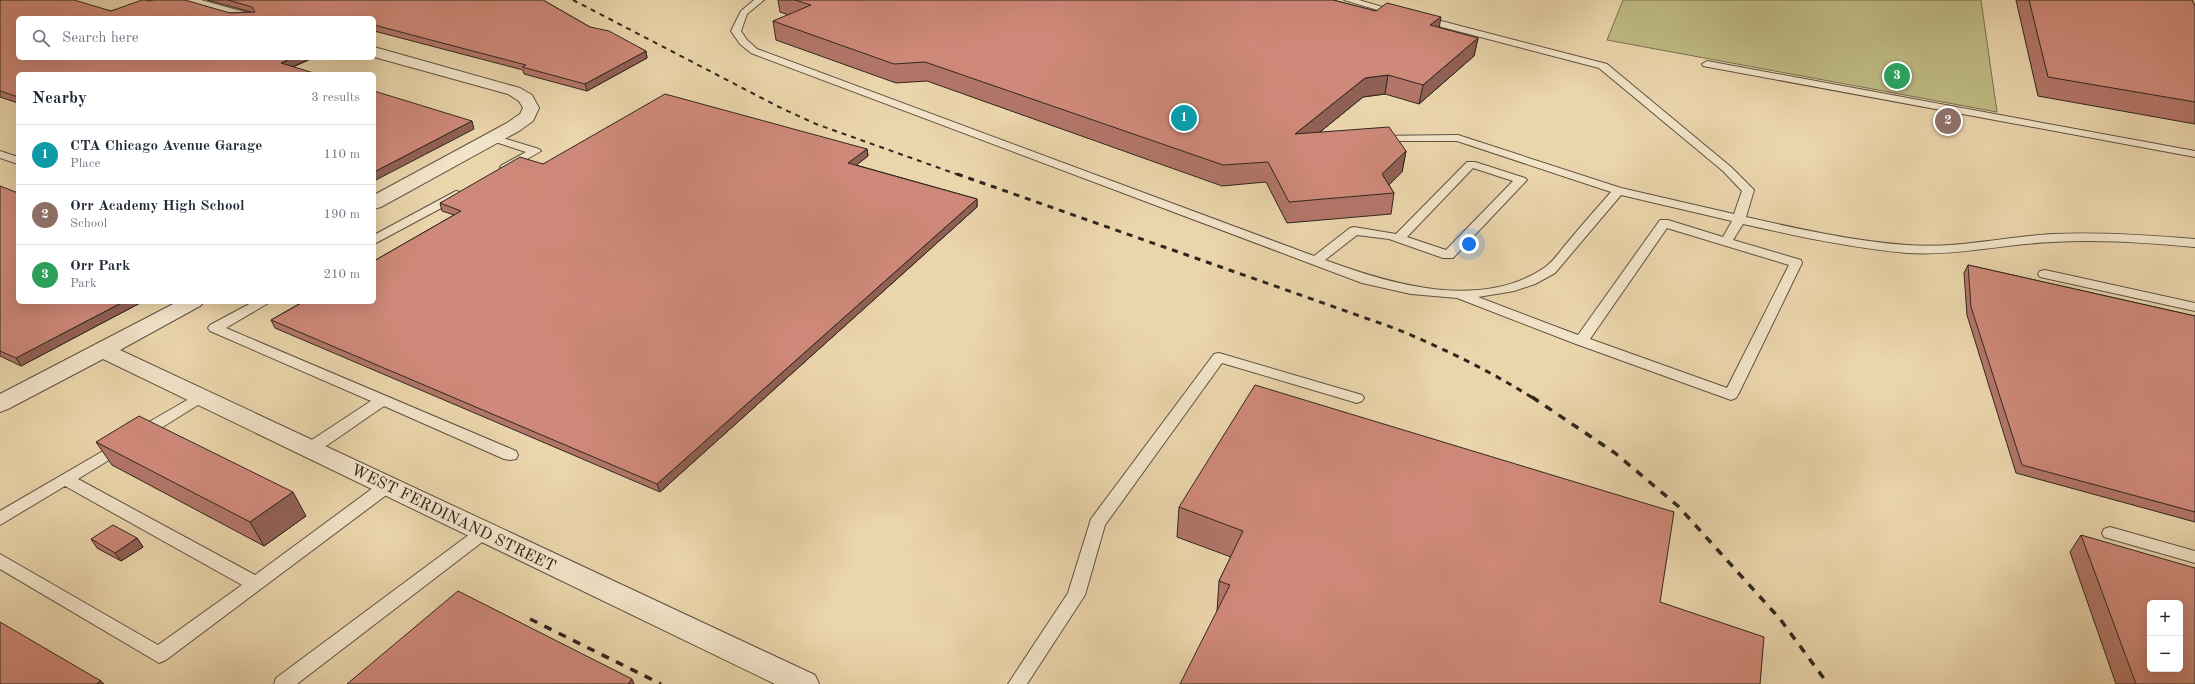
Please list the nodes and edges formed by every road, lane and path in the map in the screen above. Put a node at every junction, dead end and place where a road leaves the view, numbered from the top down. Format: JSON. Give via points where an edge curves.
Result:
{"nodes":[{"id":1,"x":186,"y":0,"type":"edge"},
{"id":2,"x":760,"y":0,"type":"edge"},
{"id":3,"x":1348,"y":0,"type":"edge"},
{"id":4,"x":243,"y":16,"type":"edge"},
{"id":5,"x":376,"y":53,"type":"edge"},
{"id":6,"x":1707,"y":64,"type":"dead end"},
{"id":7,"x":493,"y":138,"type":"junction"},
{"id":8,"x":1364,"y":138,"type":"edge"},
{"id":9,"x":0,"y":154,"type":"edge"},
{"id":10,"x":2195,"y":154,"type":"edge"},
{"id":11,"x":16,"y":160,"type":"edge"},
{"id":12,"x":494,"y":174,"type":"edge"},
{"id":13,"x":468,"y":188,"type":"edge"},
{"id":14,"x":1618,"y":191,"type":"junction"},
{"id":15,"x":376,"y":202,"type":"edge"},
{"id":16,"x":1739,"y":219,"type":"junction"},
{"id":17,"x":1399,"y":238,"type":"junction"},
{"id":18,"x":376,"y":239,"type":"edge"},
{"id":19,"x":1726,"y":242,"type":"junction"},
{"id":20,"x":2195,"y":243,"type":"edge"},
{"id":21,"x":1315,"y":261,"type":"junction"},
{"id":22,"x":2045,"y":274,"type":"dead end"},
{"id":23,"x":1460,"y":294,"type":"junction"},
{"id":24,"x":189,"y":304,"type":"edge"},
{"id":25,"x":259,"y":304,"type":"edge"},
{"id":26,"x":2195,"y":307,"type":"edge"},
{"id":27,"x":1581,"y":341,"type":"junction"},
{"id":28,"x":104,"y":351,"type":"junction"},
{"id":29,"x":201,"y":397,"type":"junction"},
{"id":30,"x":1357,"y":398,"type":"dead end"},
{"id":31,"x":383,"y":400,"type":"junction"},
{"id":32,"x":0,"y":404,"type":"edge"},
{"id":33,"x":310,"y":449,"type":"junction"},
{"id":34,"x":510,"y":455,"type":"dead end"},
{"id":35,"x":65,"y":480,"type":"junction"},
{"id":36,"x":387,"y":486,"type":"junction"},
{"id":37,"x":0,"y":519,"type":"edge"},
{"id":38,"x":484,"y":532,"type":"junction"},
{"id":39,"x":2110,"y":533,"type":"dead end"},
{"id":40,"x":2195,"y":557,"type":"edge"},
{"id":41,"x":0,"y":561,"type":"edge"},
{"id":42,"x":256,"y":584,"type":"junction"},
{"id":43,"x":283,"y":684,"type":"edge"},
{"id":44,"x":804,"y":684,"type":"edge"},
{"id":45,"x":1017,"y":684,"type":"edge"}],
"edges":[{"from":1,"to":4,"type":"street"},
{"from":2,"to":21,"type":"lane","via":[[738,20],[736,31],[743,42],[754,51]]},
{"from":3,"to":16,"type":"lane","via":[[1603,66],[1727,169],[1748,190]]},
{"from":5,"to":7,"type":"street","via":[[514,91],[526,98],[531,108],[526,117]]},
{"from":6,"to":10,"type":"lane"},
{"from":7,"to":12,"type":"lane","via":[[535,151]]},
{"from":7,"to":15,"type":"street"},
{"from":8,"to":14,"type":"lane","via":[[1458,138]]},
{"from":9,"to":11,"type":"lane"},
{"from":13,"to":18,"type":"lane"},
{"from":14,"to":16,"type":"lane"},
{"from":14,"to":23,"type":"lane","via":[[1550,270],[1522,284],[1493,291]]},
{"from":16,"to":19,"type":"lane"},
{"from":16,"to":20,"type":"lane","via":[[1816,237],[1908,249],[1975,247],[2052,238],[2136,238]]},
{"from":17,"to":17,"type":"lane","via":[[1448,255],[1520,180],[1471,164]]},
{"from":17,"to":21,"type":"lane","via":[[1354,231]]},
{"from":19,"to":27,"type":"lane","via":[[1664,223]]},
{"from":19,"to":27,"type":"lane","via":[[1796,263],[1732,395]]},
{"from":21,"to":23,"type":"lane","via":[[1395,288],[1425,293]]},
{"from":22,"to":26,"type":"lane"},
{"from":23,"to":27,"type":"lane"},
{"from":24,"to":28,"type":"street"},
{"from":25,"to":31,"type":"lane","via":[[215,328]]},
{"from":28,"to":29,"type":"street","name":"WEST FERDINAND STREET"},
{"from":28,"to":32,"type":"street"},
{"from":29,"to":33,"type":"street","name":"WEST FERDINAND STREET"},
{"from":29,"to":35,"type":"lane"},
{"from":30,"to":45,"type":"lane","via":[[1219,357],[1097,523],[1076,595]]},
{"from":31,"to":33,"type":"lane"},
{"from":31,"to":34,"type":"lane"},
{"from":33,"to":36,"type":"street","name":"WEST FERDINAND STREET"},
{"from":35,"to":37,"type":"lane"},
{"from":35,"to":42,"type":"lane"},
{"from":36,"to":38,"type":"street","name":"WEST FERDINAND STREET"},
{"from":36,"to":42,"type":"lane"},
{"from":38,"to":43,"type":"lane"},
{"from":38,"to":44,"type":"street","name":"WEST FERDINAND STREET"},
{"from":39,"to":40,"type":"lane"},
{"from":41,"to":42,"type":"lane","via":[[159,655]]}]}
